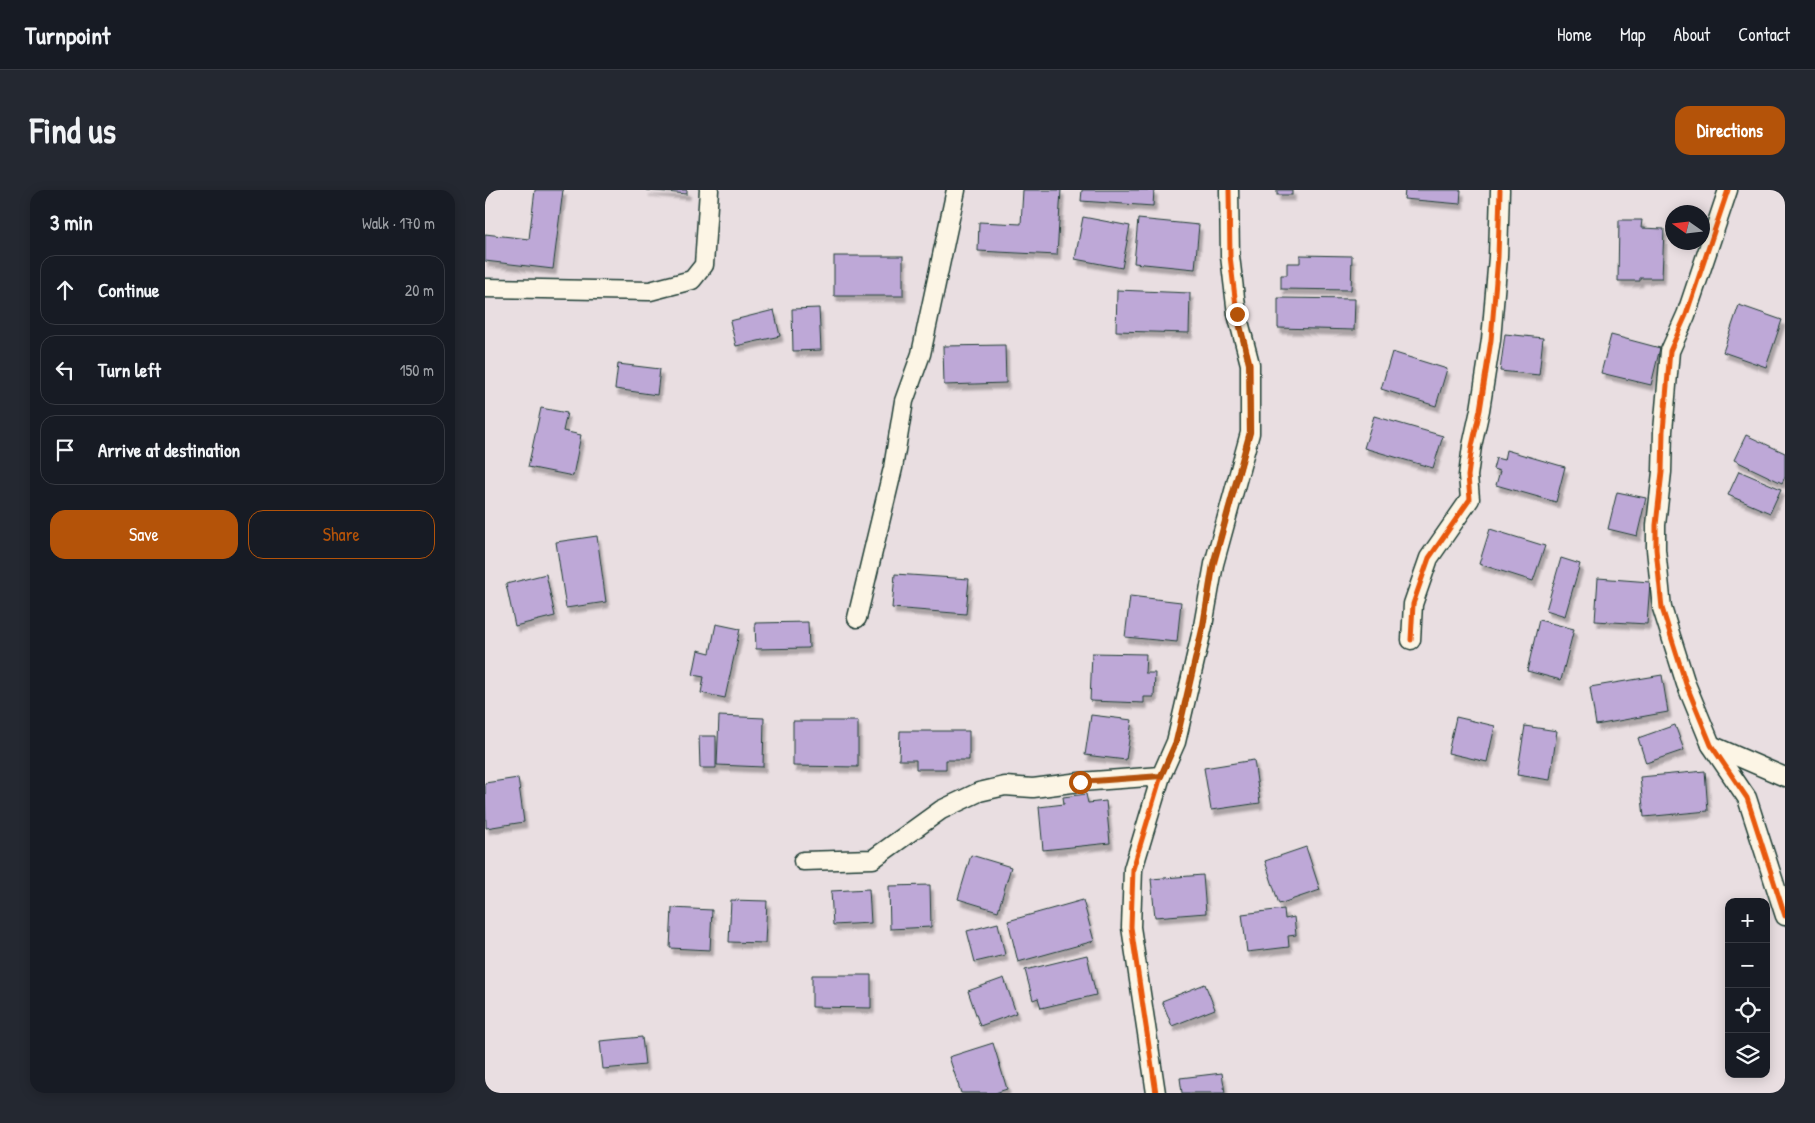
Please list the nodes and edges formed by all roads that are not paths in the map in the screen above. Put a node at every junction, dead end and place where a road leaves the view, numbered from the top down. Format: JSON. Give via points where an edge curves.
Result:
{"nodes":[{"id":1,"x":709,"y":190,"type":"edge"},
{"id":2,"x":956,"y":190,"type":"edge"},
{"id":3,"x":1229,"y":190,"type":"edge"},
{"id":4,"x":1500,"y":190,"type":"edge"},
{"id":5,"x":1728,"y":190,"type":"edge"},
{"id":6,"x":485,"y":288,"type":"edge"},
{"id":7,"x":857,"y":618,"type":"dead end"},
{"id":8,"x":1411,"y":640,"type":"dead end"},
{"id":9,"x":1711,"y":745,"type":"junction"},
{"id":10,"x":1161,"y":776,"type":"junction"},
{"id":11,"x":1785,"y":777,"type":"edge"},
{"id":12,"x":803,"y":862,"type":"dead end"},
{"id":13,"x":1785,"y":916,"type":"edge"},
{"id":14,"x":1156,"y":1093,"type":"edge"}],
"edges":[{"from":1,"to":6,"type":"street","via":[[704,265],[692,280],[649,291]]},
{"from":2,"to":7,"type":"street","via":[[921,354],[904,401],[893,468]]},
{"from":3,"to":10,"type":"street","via":[[1230,256],[1237,314],[1249,364],[1250,432],[1213,564],[1203,626],[1176,742]]},
{"from":4,"to":8,"type":"street","via":[[1491,340],[1471,453],[1470,499],[1429,558],[1413,604]]},
{"from":5,"to":9,"type":"street","via":[[1686,315],[1670,351],[1656,525],[1662,608],[1686,684]]},
{"from":9,"to":11,"type":"street"},
{"from":9,"to":13,"type":"street","via":[[1747,798]]},
{"from":10,"to":12,"type":"street","via":[[1033,788],[1005,786],[979,792],[941,810],[873,859]]},
{"from":10,"to":14,"type":"street","via":[[1133,870],[1131,927]]}]}
